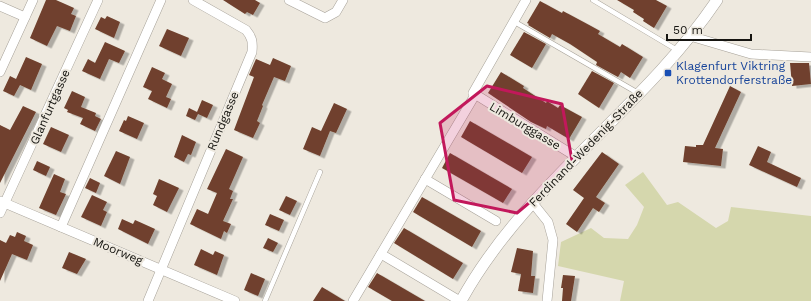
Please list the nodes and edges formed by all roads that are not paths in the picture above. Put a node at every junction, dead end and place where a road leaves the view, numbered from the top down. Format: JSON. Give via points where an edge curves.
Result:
{"nodes":[{"id":1,"x":33,"y":0,"type":"edge"},
{"id":2,"x":98,"y":0,"type":"edge"},
{"id":3,"x":161,"y":0,"type":"edge"},
{"id":4,"x":193,"y":0,"type":"edge"},
{"id":5,"x":290,"y":0,"type":"edge"},
{"id":6,"x":343,"y":0,"type":"edge"},
{"id":7,"x":526,"y":0,"type":"edge"},
{"id":8,"x":593,"y":0,"type":"edge"},
{"id":9,"x":717,"y":0,"type":"edge"},
{"id":10,"x":0,"y":6,"type":"edge"},
{"id":11,"x":25,"y":17,"type":"junction"},
{"id":12,"x":513,"y":21,"type":"junction"},
{"id":13,"x":690,"y":36,"type":"junction"},
{"id":14,"x":678,"y":50,"type":"junction"},
{"id":15,"x":811,"y":57,"type":"edge"},
{"id":16,"x":0,"y":72,"type":"edge"},
{"id":17,"x":639,"y":94,"type":"junction"},
{"id":18,"x":475,"y":95,"type":"junction"},
{"id":19,"x":575,"y":156,"type":"junction"},
{"id":20,"x":320,"y":172,"type":"dead end"},
{"id":21,"x":425,"y":179,"type":"junction"},
{"id":22,"x":3,"y":202,"type":"edge"},
{"id":23,"x":532,"y":202,"type":"junction"},
{"id":24,"x":0,"y":213,"type":"edge"},
{"id":25,"x":496,"y":221,"type":"dead end"},
{"id":26,"x":61,"y":227,"type":"junction"},
{"id":27,"x":381,"y":254,"type":"junction"},
{"id":28,"x":161,"y":269,"type":"junction"},
{"id":29,"x":148,"y":301,"type":"edge"},
{"id":30,"x":235,"y":301,"type":"edge"},
{"id":31,"x":265,"y":301,"type":"edge"},
{"id":32,"x":353,"y":301,"type":"edge"},
{"id":33,"x":460,"y":301,"type":"edge"},
{"id":34,"x":547,"y":301,"type":"edge"}],
"edges":[{"from":1,"to":11,"type":"street"},
{"from":2,"to":22,"type":"street","name":"Glanfurtgasse"},
{"from":3,"to":26,"type":"street"},
{"from":4,"to":28,"type":"street","name":"Rundgasse","via":[[246,30],[253,44],[252,52]]},
{"from":5,"to":6,"type":"street","via":[[325,18],[336,12]]},
{"from":7,"to":12,"type":"street"},
{"from":8,"to":14,"type":"lane"},
{"from":9,"to":13,"type":"street","name":"Ferdinand-Wedenig-Straße"},
{"from":10,"to":11,"type":"street"},
{"from":11,"to":16,"type":"street"},
{"from":12,"to":17,"type":"lane"},
{"from":12,"to":18,"type":"street","via":[[473,89]]},
{"from":13,"to":14,"type":"street","name":"Ferdinand-Wedenig-Straße"},
{"from":13,"to":15,"type":"street","via":[[751,54]]},
{"from":14,"to":17,"type":"street","name":"Ferdinand-Wedenig-Straße"},
{"from":17,"to":19,"type":"street","name":"Ferdinand-Wedenig-Straße"},
{"from":18,"to":19,"type":"street","name":"Limburggasse"},
{"from":18,"to":21,"type":"street"},
{"from":19,"to":23,"type":"street","name":"Ferdinand-Wedenig-Straße"},
{"from":20,"to":31,"type":"lane"},
{"from":21,"to":25,"type":"street"},
{"from":21,"to":27,"type":"street"},
{"from":22,"to":24,"type":"street","name":"Glanfurtgasse"},
{"from":22,"to":26,"type":"street","name":"Moorweg"},
{"from":23,"to":33,"type":"street","name":"Ferdinand-Wedenig-Straße","via":[[497,244]]},
{"from":23,"to":34,"type":"street","via":[[548,222],[553,240]]},
{"from":26,"to":28,"type":"street","name":"Moorweg"},
{"from":27,"to":32,"type":"street"},
{"from":27,"to":33,"type":"street"},
{"from":28,"to":29,"type":"street","name":"Rundgasse"},
{"from":28,"to":30,"type":"street","name":"Moorweg"}]}
